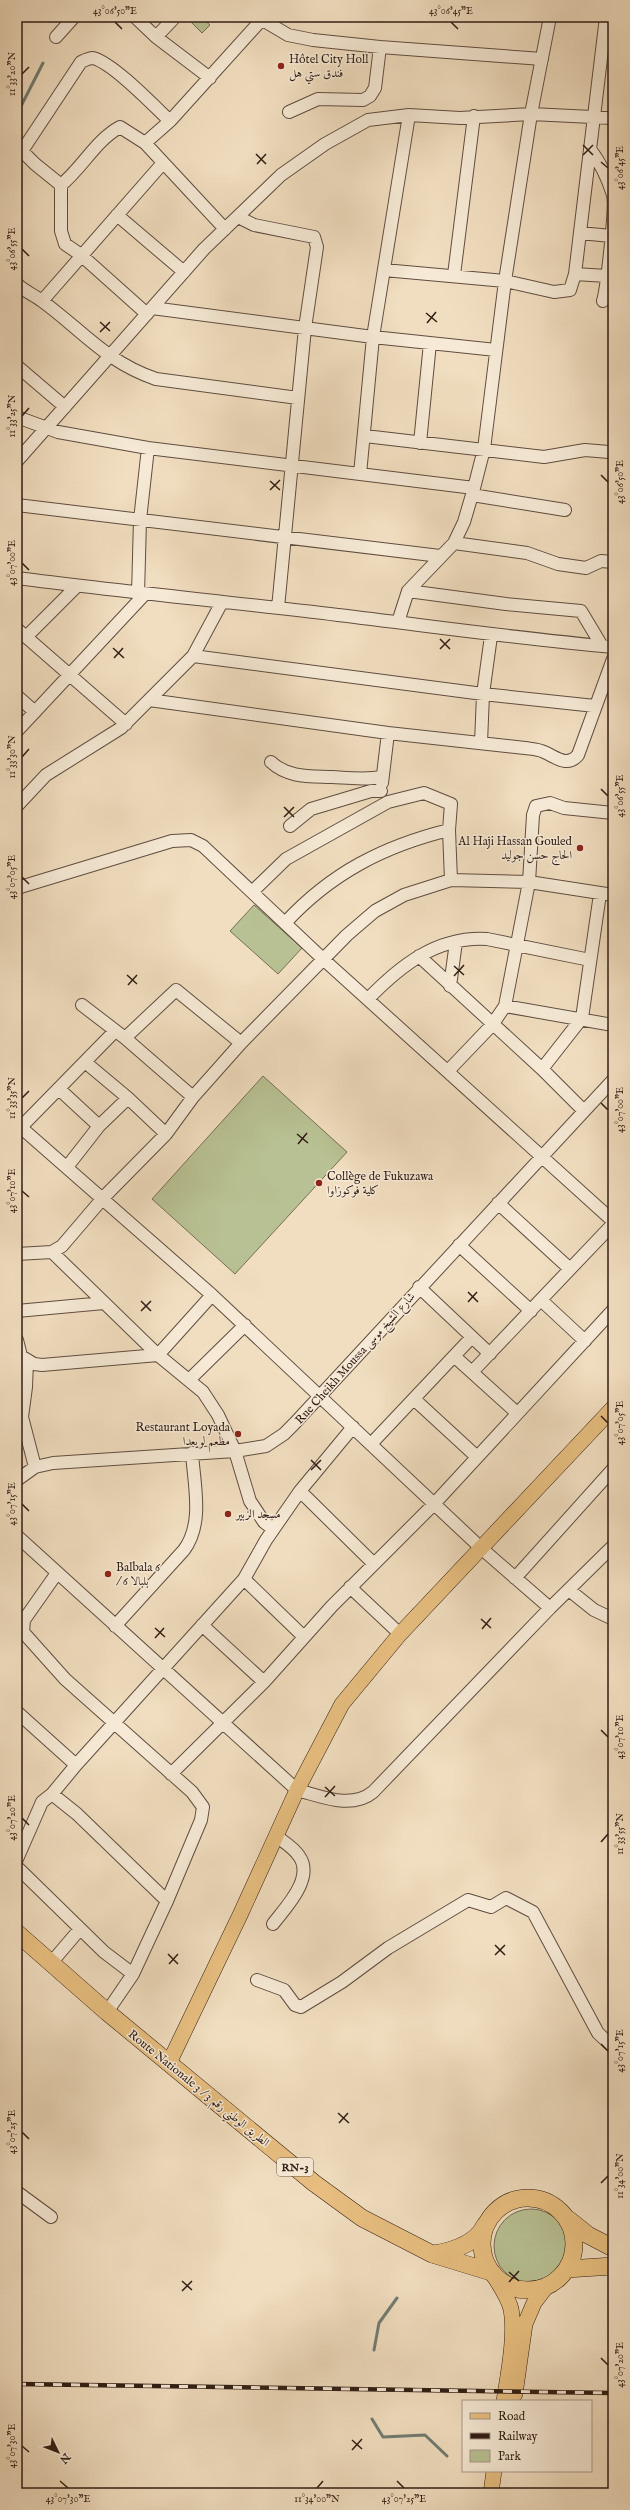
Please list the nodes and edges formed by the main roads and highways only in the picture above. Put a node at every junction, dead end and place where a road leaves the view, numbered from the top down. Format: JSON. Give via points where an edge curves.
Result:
{"nodes":[{"id":1,"x":613,"y":1408,"type":"edge"},
{"id":2,"x":17,"y":1933,"type":"edge"},
{"id":3,"x":169,"y":2063,"type":"junction"},
{"id":4,"x":566,"y":2217,"type":"junction"},
{"id":5,"x":485,"y":2225,"type":"junction"},
{"id":6,"x":613,"y":2248,"type":"edge"},
{"id":7,"x":432,"y":2254,"type":"junction"},
{"id":8,"x":613,"y":2266,"type":"edge"},
{"id":9,"x":567,"y":2269,"type":"junction"},
{"id":10,"x":492,"y":2274,"type":"junction"},
{"id":11,"x":547,"y":2286,"type":"junction"},
{"id":12,"x":504,"y":2400,"type":"edge"},
{"id":13,"x":514,"y":2400,"type":"edge"},
{"id":14,"x":494,"y":2472,"type":"edge"},
{"id":15,"x":505,"y":2472,"type":"edge"},
{"id":16,"x":491,"y":2493,"type":"edge"},
{"id":17,"x":502,"y":2493,"type":"edge"}],
"edges":[{"from":1,"to":3,"type":"main road","via":[[400,1634],[342,1704],[297,1790]]},
{"from":2,"to":3,"type":"highway","name":"Route Nationale 3 / الطريق الوطني رقم 3","number":"RN-3"},
{"from":3,"to":7,"type":"highway","name":"Route Nationale 3 / الطريق الوطني رقم 3","number":"RN-3","via":[[362,2218]]},
{"from":4,"to":5,"type":"highway","via":[[555,2205],[523,2197],[508,2202],[494,2212]]},
{"from":4,"to":6,"type":"highway","via":[[588,2235]]},
{"from":4,"to":9,"type":"highway","via":[[574,2238],[572,2260]]},
{"from":5,"to":7,"type":"highway","via":[[481,2234],[463,2246]]},
{"from":5,"to":10,"type":"highway","via":[[481,2245],[486,2264]]},
{"from":7,"to":10,"type":"highway","number":"RN-3"},
{"from":8,"to":9,"type":"highway"},
{"from":9,"to":11,"type":"highway"},
{"from":10,"to":11,"type":"highway","via":[[510,2287],[519,2289],[538,2289]]},
{"from":10,"to":12,"type":"main road","via":[[507,2297],[511,2310]]},
{"from":11,"to":13,"type":"main road","via":[[534,2303],[525,2324]]},
{"from":14,"to":16,"type":"main road"},
{"from":15,"to":17,"type":"main road"}]}
